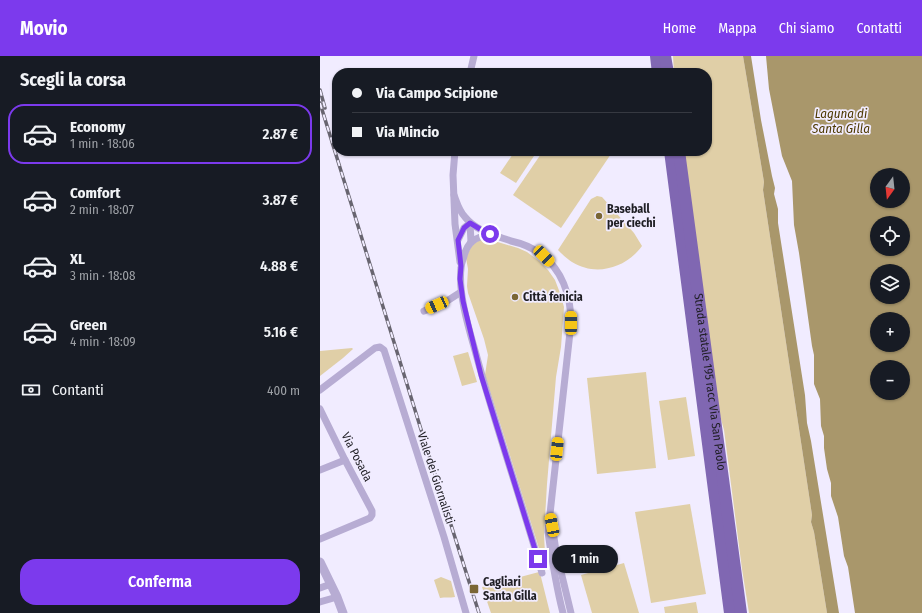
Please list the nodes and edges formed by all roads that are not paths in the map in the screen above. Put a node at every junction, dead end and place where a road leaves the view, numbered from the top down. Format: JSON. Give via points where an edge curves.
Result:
{"nodes":[{"id":1,"x":474,"y":56,"type":"edge"},
{"id":2,"x":656,"y":56,"type":"edge"},
{"id":3,"x":659,"y":56,"type":"edge"},
{"id":4,"x":665,"y":56,"type":"edge"},
{"id":5,"x":670,"y":56,"type":"edge"},
{"id":6,"x":471,"y":68,"type":"edge"},
{"id":7,"x":658,"y":68,"type":"edge"},
{"id":8,"x":659,"y":68,"type":"edge"},
{"id":9,"x":667,"y":68,"type":"edge"},
{"id":10,"x":671,"y":68,"type":"edge"},
{"id":11,"x":455,"y":156,"type":"edge"},
{"id":12,"x":671,"y":156,"type":"edge"},
{"id":13,"x":680,"y":156,"type":"edge"},
{"id":14,"x":454,"y":195,"type":"junction"},
{"id":15,"x":470,"y":223,"type":"junction"},
{"id":16,"x":490,"y":234,"type":"junction"},
{"id":17,"x":458,"y":240,"type":"junction"},
{"id":18,"x":471,"y":242,"type":"junction"},
{"id":19,"x":461,"y":266,"type":"junction"},
{"id":20,"x":461,"y":292,"type":"junction"},
{"id":21,"x":424,"y":311,"type":"dead end"},
{"id":22,"x":320,"y":390,"type":"edge"},
{"id":23,"x":713,"y":405,"type":"junction"},
{"id":24,"x":320,"y":409,"type":"edge"},
{"id":25,"x":345,"y":460,"type":"junction"},
{"id":26,"x":320,"y":470,"type":"edge"},
{"id":27,"x":550,"y":516,"type":"junction"},
{"id":28,"x":720,"y":538,"type":"junction"},
{"id":29,"x":320,"y":539,"type":"edge"},
{"id":30,"x":320,"y":562,"type":"edge"},
{"id":31,"x":542,"y":573,"type":"dead end"},
{"id":32,"x":331,"y":584,"type":"junction"},
{"id":33,"x":320,"y":588,"type":"edge"},
{"id":34,"x":337,"y":597,"type":"junction"},
{"id":35,"x":320,"y":602,"type":"edge"},
{"id":36,"x":343,"y":613,"type":"edge"},
{"id":37,"x":466,"y":613,"type":"edge"},
{"id":38,"x":563,"y":613,"type":"edge"},
{"id":39,"x":571,"y":613,"type":"edge"},
{"id":40,"x":725,"y":613,"type":"edge"},
{"id":41,"x":730,"y":613,"type":"edge"},
{"id":42,"x":741,"y":613,"type":"edge"},
{"id":43,"x":746,"y":613,"type":"edge"}],
"edges":[{"from":1,"to":6,"type":"street"},
{"from":2,"to":7,"type":"highway"},
{"from":3,"to":8,"type":"highway"},
{"from":4,"to":9,"type":"highway"},
{"from":5,"to":10,"type":"highway"},
{"from":11,"to":14,"type":"street"},
{"from":12,"to":28,"type":"highway","name":"Strada statale 195 racc Via San Paolo"},
{"from":13,"to":23,"type":"highway","name":"Strada statale 195 racc Via San Paolo"},
{"from":14,"to":15,"type":"street","via":[[459,209]]},
{"from":14,"to":17,"type":"street"},
{"from":15,"to":16,"type":"street"},
{"from":15,"to":17,"type":"street","via":[[464,228]]},
{"from":15,"to":18,"type":"street"},
{"from":16,"to":18,"type":"street"},
{"from":16,"to":27,"type":"street","via":[[532,248],[544,256],[559,275],[569,300],[571,323]]},
{"from":17,"to":19,"type":"street"},
{"from":18,"to":19,"type":"street","via":[[466,248]]},
{"from":19,"to":20,"type":"street"},
{"from":20,"to":21,"type":"street","via":[[448,301]]},
{"from":20,"to":31,"type":"street","via":[[481,375]]},
{"from":22,"to":37,"type":"street","name":"Viale dei Giornalisti","via":[[375,348],[380,347],[384,350]]},
{"from":23,"to":42,"type":"highway","name":"Strada statale 195 racc Via San Paolo"},
{"from":23,"to":43,"type":"highway","via":[[717,413],[722,444]]},
{"from":24,"to":25,"type":"street","name":"Via Posada"},
{"from":25,"to":26,"type":"street"},
{"from":25,"to":29,"type":"street","name":"Via Posada","via":[[372,515]]},
{"from":27,"to":38,"type":"street","via":[[548,532],[551,555]]},
{"from":27,"to":39,"type":"street"},
{"from":28,"to":40,"type":"highway"},
{"from":28,"to":41,"type":"highway","name":"Strada statale 195 racc Via San Paolo"},
{"from":30,"to":32,"type":"street"},
{"from":32,"to":33,"type":"street"},
{"from":32,"to":34,"type":"street"},
{"from":34,"to":35,"type":"street"},
{"from":34,"to":36,"type":"street"}]}
